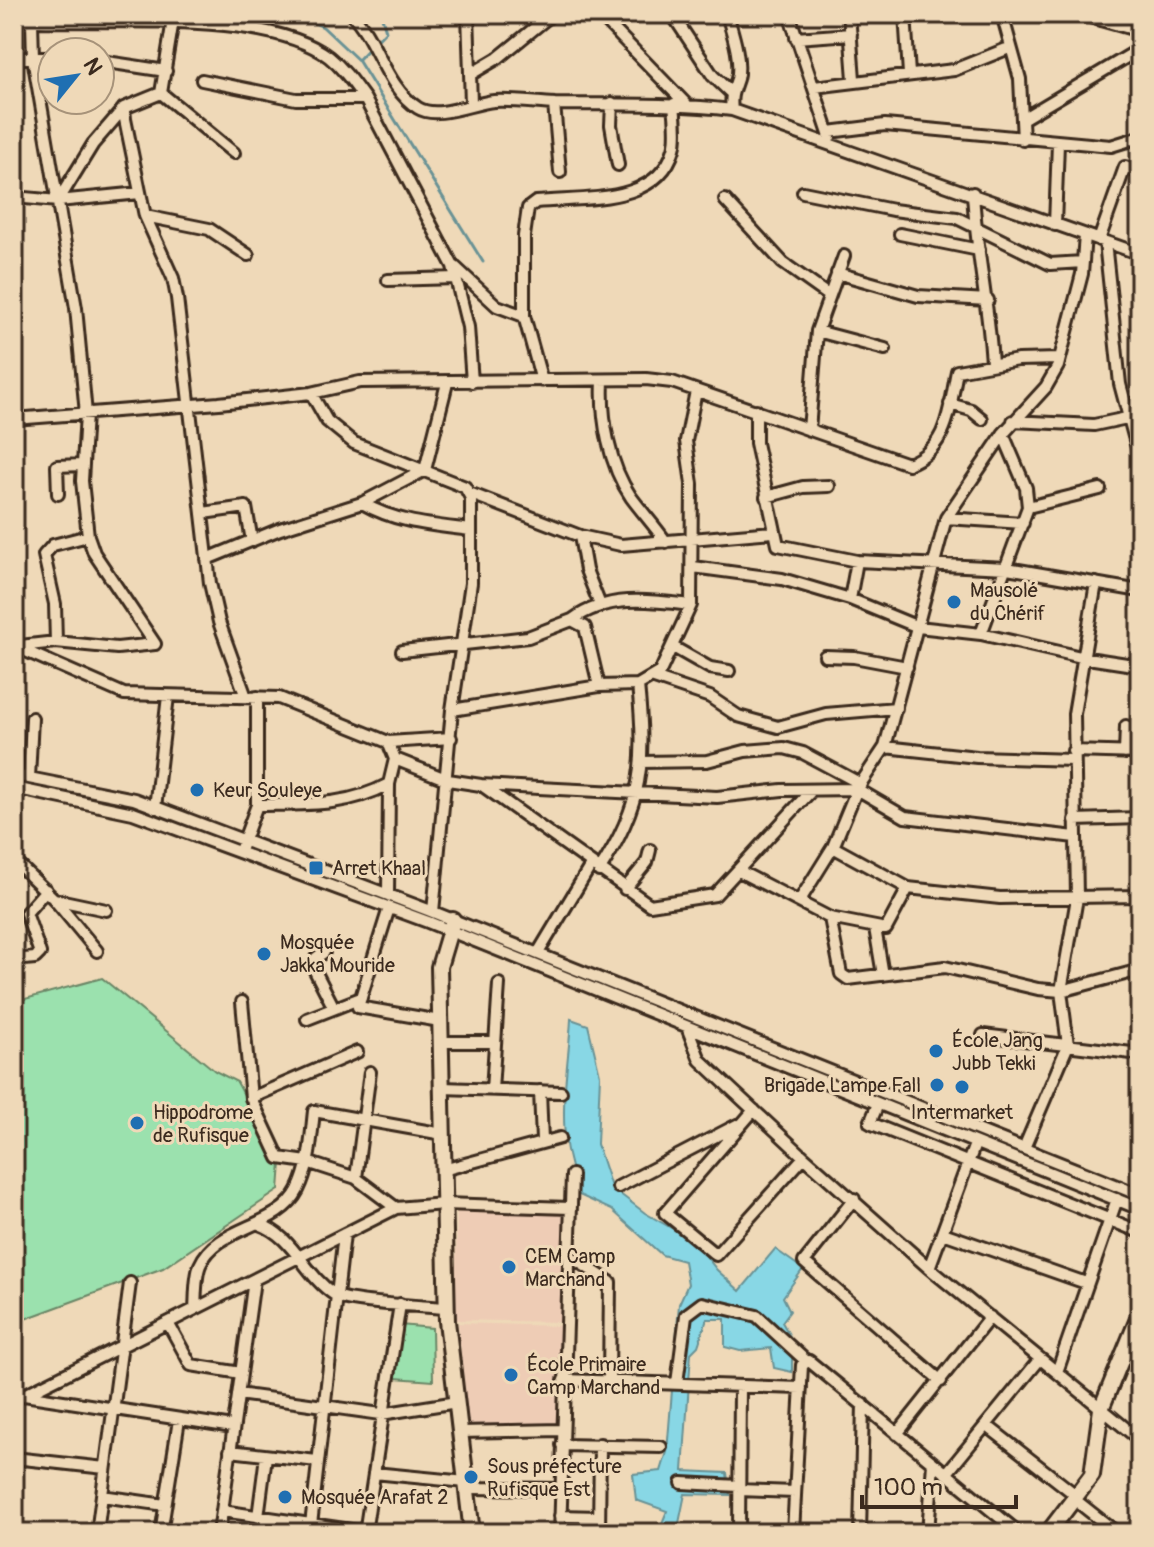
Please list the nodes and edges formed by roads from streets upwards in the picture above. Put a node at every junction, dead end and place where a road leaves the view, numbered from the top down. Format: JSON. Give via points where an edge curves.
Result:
{"nodes":[{"id":1,"x":352,"y":14,"type":"edge"},
{"id":2,"x":468,"y":14,"type":"edge"},
{"id":3,"x":552,"y":14,"type":"edge"},
{"id":4,"x":599,"y":14,"type":"edge"},
{"id":5,"x":672,"y":14,"type":"edge"},
{"id":6,"x":727,"y":14,"type":"edge"},
{"id":7,"x":789,"y":14,"type":"edge"},
{"id":8,"x":849,"y":14,"type":"edge"},
{"id":9,"x":905,"y":14,"type":"edge"},
{"id":10,"x":1002,"y":14,"type":"edge"},
{"id":11,"x":1079,"y":14,"type":"edge"},
{"id":12,"x":174,"y":18,"type":"edge"},
{"id":13,"x":14,"y":20,"type":"edge"},
{"id":14,"x":32,"y":21,"type":"junction"},
{"id":15,"x":1140,"y":31,"type":"edge"},
{"id":16,"x":851,"y":34,"type":"junction"},
{"id":17,"x":796,"y":38,"type":"junction"},
{"id":18,"x":1009,"y":48,"type":"junction"},
{"id":19,"x":1140,"y":49,"type":"edge"},
{"id":20,"x":14,"y":58,"type":"edge"},
{"id":21,"x":33,"y":58,"type":"junction"},
{"id":22,"x":116,"y":63,"type":"edge"},
{"id":23,"x":166,"y":71,"type":"junction"},
{"id":24,"x":471,"y":74,"type":"junction"},
{"id":25,"x":909,"y":74,"type":"junction"},
{"id":26,"x":854,"y":79,"type":"junction"},
{"id":27,"x":202,"y":80,"type":"dead end"},
{"id":28,"x":814,"y":87,"type":"junction"},
{"id":29,"x":730,"y":92,"type":"junction"},
{"id":30,"x":161,"y":93,"type":"junction"},
{"id":31,"x":365,"y":99,"type":"junction"},
{"id":32,"x":471,"y":103,"type":"junction"},
{"id":33,"x":612,"y":103,"type":"junction"},
{"id":34,"x":554,"y":104,"type":"junction"},
{"id":35,"x":680,"y":104,"type":"junction"},
{"id":36,"x":124,"y":108,"type":"junction"},
{"id":37,"x":732,"y":110,"type":"junction"},
{"id":38,"x":1024,"y":118,"type":"junction"},
{"id":39,"x":830,"y":137,"type":"junction"},
{"id":40,"x":1140,"y":137,"type":"edge"},
{"id":41,"x":1023,"y":140,"type":"junction"},
{"id":42,"x":1058,"y":143,"type":"junction"},
{"id":43,"x":234,"y":153,"type":"dead end"},
{"id":44,"x":1140,"y":159,"type":"edge"},
{"id":45,"x":618,"y":165,"type":"dead end"},
{"id":46,"x":1127,"y":166,"type":"junction"},
{"id":47,"x":560,"y":172,"type":"dead end"},
{"id":48,"x":1140,"y":173,"type":"edge"},
{"id":49,"x":803,"y":192,"type":"dead end"},
{"id":50,"x":140,"y":193,"type":"junction"},
{"id":51,"x":973,"y":193,"type":"junction"},
{"id":52,"x":14,"y":197,"type":"edge"},
{"id":53,"x":725,"y":200,"type":"dead end"},
{"id":54,"x":58,"y":201,"type":"junction"},
{"id":55,"x":145,"y":216,"type":"junction"},
{"id":56,"x":1055,"y":225,"type":"junction"},
{"id":57,"x":975,"y":229,"type":"junction"},
{"id":58,"x":900,"y":234,"type":"dead end"},
{"id":59,"x":1085,"y":235,"type":"junction"},
{"id":60,"x":1102,"y":241,"type":"junction"},
{"id":61,"x":979,"y":250,"type":"junction"},
{"id":62,"x":1140,"y":254,"type":"edge"},
{"id":63,"x":248,"y":255,"type":"dead end"},
{"id":64,"x":844,"y":256,"type":"dead end"},
{"id":65,"x":1083,"y":262,"type":"junction"},
{"id":66,"x":455,"y":272,"type":"junction"},
{"id":67,"x":837,"y":273,"type":"junction"},
{"id":68,"x":388,"y":280,"type":"dead end"},
{"id":69,"x":828,"y":295,"type":"junction"},
{"id":70,"x":988,"y":300,"type":"junction"},
{"id":71,"x":524,"y":316,"type":"junction"},
{"id":72,"x":817,"y":331,"type":"junction"},
{"id":73,"x":885,"y":349,"type":"dead end"},
{"id":74,"x":1059,"y":359,"type":"junction"},
{"id":75,"x":992,"y":364,"type":"junction"},
{"id":76,"x":542,"y":381,"type":"junction"},
{"id":77,"x":603,"y":381,"type":"junction"},
{"id":78,"x":472,"y":382,"type":"junction"},
{"id":79,"x":447,"y":383,"type":"junction"},
{"id":80,"x":696,"y":391,"type":"junction"},
{"id":81,"x":311,"y":393,"type":"junction"},
{"id":82,"x":950,"y":404,"type":"junction"},
{"id":83,"x":190,"y":405,"type":"junction"},
{"id":84,"x":756,"y":410,"type":"junction"},
{"id":85,"x":86,"y":414,"type":"junction"},
{"id":86,"x":1127,"y":418,"type":"junction"},
{"id":87,"x":14,"y":419,"type":"edge"},
{"id":88,"x":982,"y":419,"type":"dead end"},
{"id":89,"x":1013,"y":421,"type":"junction"},
{"id":90,"x":809,"y":430,"type":"junction"},
{"id":91,"x":1003,"y":434,"type":"junction"},
{"id":92,"x":1137,"y":438,"type":"edge"},
{"id":93,"x":1140,"y":459,"type":"edge"},
{"id":94,"x":82,"y":465,"type":"junction"},
{"id":95,"x":425,"y":470,"type":"junction"},
{"id":96,"x":829,"y":486,"type":"dead end"},
{"id":97,"x":1100,"y":489,"type":"dead end"},
{"id":98,"x":469,"y":493,"type":"junction"},
{"id":99,"x":58,"y":494,"type":"dead end"},
{"id":100,"x":766,"y":497,"type":"junction"},
{"id":101,"x":362,"y":503,"type":"junction"},
{"id":102,"x":1028,"y":507,"type":"junction"},
{"id":103,"x":203,"y":513,"type":"junction"},
{"id":104,"x":946,"y":518,"type":"junction"},
{"id":105,"x":1023,"y":523,"type":"junction"},
{"id":106,"x":471,"y":530,"type":"junction"},
{"id":107,"x":773,"y":532,"type":"junction"},
{"id":108,"x":88,"y":536,"type":"junction"},
{"id":109,"x":580,"y":536,"type":"junction"},
{"id":110,"x":693,"y":540,"type":"junction"},
{"id":111,"x":252,"y":541,"type":"junction"},
{"id":112,"x":666,"y":542,"type":"junction"},
{"id":113,"x":207,"y":559,"type":"junction"},
{"id":114,"x":857,"y":561,"type":"junction"},
{"id":115,"x":932,"y":564,"type":"junction"},
{"id":116,"x":693,"y":567,"type":"junction"},
{"id":117,"x":1007,"y":568,"type":"junction"},
{"id":118,"x":1096,"y":583,"type":"junction"},
{"id":119,"x":1140,"y":591,"type":"edge"},
{"id":120,"x":850,"y":599,"type":"junction"},
{"id":121,"x":600,"y":605,"type":"junction"},
{"id":122,"x":691,"y":605,"type":"junction"},
{"id":123,"x":572,"y":620,"type":"junction"},
{"id":124,"x":918,"y":627,"type":"junction"},
{"id":125,"x":981,"y":634,"type":"junction"},
{"id":126,"x":56,"y":642,"type":"junction"},
{"id":127,"x":460,"y":643,"type":"junction"},
{"id":128,"x":16,"y":646,"type":"edge"},
{"id":129,"x":673,"y":647,"type":"junction"},
{"id":130,"x":402,"y":651,"type":"dead end"},
{"id":131,"x":825,"y":656,"type":"dead end"},
{"id":132,"x":1081,"y":657,"type":"junction"},
{"id":133,"x":1140,"y":666,"type":"edge"},
{"id":134,"x":907,"y":667,"type":"junction"},
{"id":135,"x":729,"y":671,"type":"dead end"},
{"id":136,"x":654,"y":678,"type":"junction"},
{"id":137,"x":638,"y":685,"type":"junction"},
{"id":138,"x":599,"y":686,"type":"junction"},
{"id":139,"x":168,"y":696,"type":"junction"},
{"id":140,"x":251,"y":697,"type":"junction"},
{"id":141,"x":896,"y":708,"type":"junction"},
{"id":142,"x":452,"y":710,"type":"junction"},
{"id":143,"x":32,"y":718,"type":"dead end"},
{"id":144,"x":1126,"y":726,"type":"dead end"},
{"id":145,"x":451,"y":738,"type":"junction"},
{"id":146,"x":388,"y":742,"type":"junction"},
{"id":147,"x":885,"y":747,"type":"junction"},
{"id":148,"x":1125,"y":753,"type":"junction"},
{"id":149,"x":1140,"y":753,"type":"edge"},
{"id":150,"x":1073,"y":756,"type":"junction"},
{"id":151,"x":395,"y":759,"type":"junction"},
{"id":152,"x":641,"y":762,"type":"junction"},
{"id":153,"x":14,"y":775,"type":"edge"},
{"id":154,"x":29,"y":778,"type":"junction"},
{"id":155,"x":448,"y":780,"type":"junction"},
{"id":156,"x":389,"y":784,"type":"junction"},
{"id":157,"x":481,"y":785,"type":"junction"},
{"id":158,"x":859,"y":786,"type":"junction"},
{"id":159,"x":14,"y":788,"type":"edge"},
{"id":160,"x":638,"y":791,"type":"junction"},
{"id":161,"x":810,"y":792,"type":"junction"},
{"id":162,"x":257,"y":805,"type":"junction"},
{"id":163,"x":155,"y":808,"type":"junction"},
{"id":164,"x":1140,"y":818,"type":"edge"},
{"id":165,"x":1075,"y":820,"type":"junction"},
{"id":166,"x":1075,"y":837,"type":"junction"},
{"id":167,"x":244,"y":842,"type":"junction"},
{"id":168,"x":833,"y":847,"type":"junction"},
{"id":169,"x":650,"y":850,"type":"dead end"},
{"id":170,"x":239,"y":854,"type":"junction"},
{"id":171,"x":14,"y":860,"type":"edge"},
{"id":172,"x":595,"y":868,"type":"junction"},
{"id":173,"x":739,"y":871,"type":"junction"},
{"id":174,"x":908,"y":888,"type":"junction"},
{"id":175,"x":625,"y":889,"type":"junction"},
{"id":176,"x":46,"y":890,"type":"junction"},
{"id":177,"x":388,"y":895,"type":"junction"},
{"id":178,"x":1140,"y":896,"type":"edge"},
{"id":179,"x":1077,"y":898,"type":"junction"},
{"id":180,"x":54,"y":899,"type":"junction"},
{"id":181,"x":800,"y":900,"type":"junction"},
{"id":182,"x":389,"y":908,"type":"junction"},
{"id":183,"x":106,"y":910,"type":"dead end"},
{"id":184,"x":433,"y":912,"type":"junction"},
{"id":185,"x":20,"y":914,"type":"edge"},
{"id":186,"x":830,"y":918,"type":"junction"},
{"id":187,"x":451,"y":925,"type":"junction"},
{"id":188,"x":875,"y":928,"type":"junction"},
{"id":189,"x":97,"y":951,"type":"dead end"},
{"id":190,"x":324,"y":952,"type":"dead end"},
{"id":191,"x":538,"y":953,"type":"junction"},
{"id":192,"x":14,"y":960,"type":"edge"},
{"id":193,"x":1140,"y":970,"type":"edge"},
{"id":194,"x":883,"y":975,"type":"junction"},
{"id":195,"x":499,"y":984,"type":"dead end"},
{"id":196,"x":1061,"y":991,"type":"junction"},
{"id":197,"x":361,"y":998,"type":"junction"},
{"id":198,"x":242,"y":1002,"type":"dead end"},
{"id":199,"x":334,"y":1008,"type":"junction"},
{"id":200,"x":307,"y":1019,"type":"dead end"},
{"id":201,"x":440,"y":1021,"type":"junction"},
{"id":202,"x":687,"y":1027,"type":"junction"},
{"id":203,"x":983,"y":1035,"type":"dead end"},
{"id":204,"x":441,"y":1042,"type":"junction"},
{"id":205,"x":495,"y":1042,"type":"junction"},
{"id":206,"x":1068,"y":1045,"type":"junction"},
{"id":207,"x":357,"y":1052,"type":"dead end"},
{"id":208,"x":1140,"y":1054,"type":"edge"},
{"id":209,"x":370,"y":1072,"type":"dead end"},
{"id":210,"x":442,"y":1088,"type":"junction"},
{"id":211,"x":492,"y":1090,"type":"junction"},
{"id":212,"x":540,"y":1091,"type":"junction"},
{"id":213,"x":561,"y":1092,"type":"dead end"},
{"id":214,"x":251,"y":1098,"type":"junction"},
{"id":215,"x":878,"y":1104,"type":"junction"},
{"id":216,"x":754,"y":1110,"type":"junction"},
{"id":217,"x":363,"y":1121,"type":"junction"},
{"id":218,"x":744,"y":1122,"type":"junction"},
{"id":219,"x":443,"y":1134,"type":"junction"},
{"id":220,"x":560,"y":1138,"type":"dead end"},
{"id":221,"x":542,"y":1141,"type":"junction"},
{"id":222,"x":975,"y":1144,"type":"junction"},
{"id":223,"x":1024,"y":1148,"type":"junction"},
{"id":224,"x":804,"y":1157,"type":"junction"},
{"id":225,"x":307,"y":1162,"type":"junction"},
{"id":226,"x":968,"y":1164,"type":"junction"},
{"id":227,"x":443,"y":1170,"type":"junction"},
{"id":228,"x":572,"y":1175,"type":"dead end"},
{"id":229,"x":356,"y":1178,"type":"junction"},
{"id":230,"x":618,"y":1187,"type":"dead end"},
{"id":231,"x":1140,"y":1195,"type":"edge"},
{"id":232,"x":854,"y":1199,"type":"junction"},
{"id":233,"x":1117,"y":1199,"type":"junction"},
{"id":234,"x":444,"y":1204,"type":"junction"},
{"id":235,"x":396,"y":1208,"type":"junction"},
{"id":236,"x":570,"y":1208,"type":"junction"},
{"id":237,"x":1140,"y":1209,"type":"edge"},
{"id":238,"x":1109,"y":1221,"type":"junction"},
{"id":239,"x":259,"y":1224,"type":"junction"},
{"id":240,"x":1140,"y":1232,"type":"edge"},
{"id":241,"x":943,"y":1233,"type":"junction"},
{"id":242,"x":344,"y":1234,"type":"junction"},
{"id":243,"x":568,"y":1255,"type":"junction"},
{"id":244,"x":297,"y":1258,"type":"junction"},
{"id":245,"x":929,"y":1268,"type":"junction"},
{"id":246,"x":254,"y":1280,"type":"junction"},
{"id":247,"x":130,"y":1283,"type":"dead end"},
{"id":248,"x":1086,"y":1283,"type":"junction"},
{"id":249,"x":336,"y":1297,"type":"junction"},
{"id":250,"x":400,"y":1304,"type":"junction"},
{"id":251,"x":446,"y":1308,"type":"junction"},
{"id":252,"x":195,"y":1309,"type":"junction"},
{"id":253,"x":1140,"y":1314,"type":"edge"},
{"id":254,"x":990,"y":1317,"type":"junction"},
{"id":255,"x":168,"y":1323,"type":"junction"},
{"id":256,"x":122,"y":1345,"type":"junction"},
{"id":257,"x":1040,"y":1359,"type":"junction"},
{"id":258,"x":806,"y":1361,"type":"junction"},
{"id":259,"x":1057,"y":1372,"type":"junction"},
{"id":260,"x":241,"y":1373,"type":"junction"},
{"id":261,"x":564,"y":1380,"type":"junction"},
{"id":262,"x":941,"y":1381,"type":"junction"},
{"id":263,"x":609,"y":1382,"type":"junction"},
{"id":264,"x":677,"y":1383,"type":"junction"},
{"id":265,"x":740,"y":1386,"type":"junction"},
{"id":266,"x":801,"y":1388,"type":"junction"},
{"id":267,"x":238,"y":1394,"type":"junction"},
{"id":268,"x":19,"y":1397,"type":"edge"},
{"id":269,"x":457,"y":1402,"type":"junction"},
{"id":270,"x":863,"y":1404,"type":"junction"},
{"id":271,"x":325,"y":1406,"type":"junction"},
{"id":272,"x":1101,"y":1409,"type":"junction"},
{"id":273,"x":113,"y":1410,"type":"junction"},
{"id":274,"x":381,"y":1414,"type":"junction"},
{"id":275,"x":179,"y":1420,"type":"junction"},
{"id":276,"x":986,"y":1425,"type":"junction"},
{"id":277,"x":233,"y":1427,"type":"junction"},
{"id":278,"x":562,"y":1430,"type":"junction"},
{"id":279,"x":460,"y":1432,"type":"junction"},
{"id":280,"x":897,"y":1434,"type":"junction"},
{"id":281,"x":1140,"y":1440,"type":"edge"},
{"id":282,"x":600,"y":1444,"type":"junction"},
{"id":283,"x":562,"y":1445,"type":"junction"},
{"id":284,"x":661,"y":1447,"type":"dead end"},
{"id":285,"x":230,"y":1451,"type":"junction"},
{"id":286,"x":266,"y":1456,"type":"junction"},
{"id":287,"x":14,"y":1458,"type":"edge"},
{"id":288,"x":317,"y":1461,"type":"junction"},
{"id":289,"x":933,"y":1463,"type":"junction"},
{"id":290,"x":105,"y":1468,"type":"junction"},
{"id":291,"x":374,"y":1473,"type":"junction"},
{"id":292,"x":946,"y":1474,"type":"junction"},
{"id":293,"x":682,"y":1483,"type":"dead end"},
{"id":294,"x":466,"y":1485,"type":"junction"},
{"id":295,"x":739,"y":1488,"type":"junction"},
{"id":296,"x":560,"y":1489,"type":"junction"},
{"id":297,"x":795,"y":1492,"type":"junction"},
{"id":298,"x":102,"y":1496,"type":"junction"},
{"id":299,"x":1075,"y":1498,"type":"junction"},
{"id":300,"x":165,"y":1505,"type":"junction"},
{"id":301,"x":222,"y":1511,"type":"junction"},
{"id":302,"x":560,"y":1516,"type":"junction"},
{"id":303,"x":258,"y":1517,"type":"junction"},
{"id":304,"x":599,"y":1517,"type":"junction"},
{"id":305,"x":311,"y":1525,"type":"junction"},
{"id":306,"x":365,"y":1532,"type":"edge"},
{"id":307,"x":97,"y":1533,"type":"edge"},
{"id":308,"x":161,"y":1533,"type":"edge"},
{"id":309,"x":219,"y":1533,"type":"edge"},
{"id":310,"x":472,"y":1533,"type":"edge"},
{"id":311,"x":560,"y":1533,"type":"edge"},
{"id":312,"x":599,"y":1533,"type":"edge"},
{"id":313,"x":739,"y":1533,"type":"edge"},
{"id":314,"x":793,"y":1533,"type":"edge"},
{"id":315,"x":860,"y":1533,"type":"edge"},
{"id":316,"x":928,"y":1533,"type":"edge"},
{"id":317,"x":1019,"y":1533,"type":"edge"},
{"id":318,"x":1048,"y":1533,"type":"edge"},
{"id":319,"x":1117,"y":1533,"type":"edge"}],
"edges":[{"from":1,"to":32,"type":"street","via":[[415,107],[438,114]]},
{"from":2,"to":24,"type":"street"},
{"from":3,"to":24,"type":"street"},
{"from":4,"to":35,"type":"street"},
{"from":5,"to":29,"type":"street","via":[[713,76]]},
{"from":6,"to":29,"type":"street","via":[[737,64]]},
{"from":7,"to":17,"type":"street"},
{"from":8,"to":16,"type":"street"},
{"from":9,"to":25,"type":"street"},
{"from":10,"to":18,"type":"street"},
{"from":11,"to":15,"type":"street"},
{"from":12,"to":14,"type":"street"},
{"from":12,"to":23,"type":"street"},
{"from":12,"to":31,"type":"street","via":[[276,34],[305,44],[338,66]]},
{"from":13,"to":14,"type":"street"},
{"from":14,"to":21,"type":"street"},
{"from":16,"to":17,"type":"street"},
{"from":16,"to":26,"type":"street"},
{"from":17,"to":28,"type":"street"},
{"from":18,"to":25,"type":"street","via":[[954,70]]},
{"from":18,"to":38,"type":"street","via":[[1020,79]]},
{"from":19,"to":38,"type":"street"},
{"from":20,"to":21,"type":"street"},
{"from":21,"to":54,"type":"street"},
{"from":22,"to":23,"type":"street"},
{"from":23,"to":30,"type":"street"},
{"from":24,"to":32,"type":"street"},
{"from":25,"to":26,"type":"street"},
{"from":26,"to":28,"type":"street"},
{"from":27,"to":31,"type":"street","via":[[284,98]]},
{"from":28,"to":39,"type":"street"},
{"from":29,"to":37,"type":"street"},
{"from":30,"to":36,"type":"street"},
{"from":30,"to":43,"type":"street"},
{"from":31,"to":66,"type":"street"},
{"from":32,"to":34,"type":"street"},
{"from":33,"to":34,"type":"street"},
{"from":33,"to":35,"type":"street"},
{"from":33,"to":45,"type":"street"},
{"from":34,"to":47,"type":"street"},
{"from":35,"to":37,"type":"street"},
{"from":35,"to":71,"type":"street","via":[[675,148],[647,184],[628,194],[536,202],[528,208]]},
{"from":36,"to":50,"type":"street"},
{"from":36,"to":54,"type":"street","via":[[93,144]]},
{"from":37,"to":39,"type":"street"},
{"from":38,"to":41,"type":"street"},
{"from":39,"to":41,"type":"street","via":[[885,125]]},
{"from":39,"to":51,"type":"street"},
{"from":40,"to":42,"type":"street","via":[[1111,146]]},
{"from":41,"to":42,"type":"street"},
{"from":42,"to":56,"type":"street"},
{"from":44,"to":46,"type":"street"},
{"from":46,"to":48,"type":"street"},
{"from":46,"to":60,"type":"street"},
{"from":49,"to":57,"type":"street","via":[[940,214]]},
{"from":50,"to":54,"type":"street"},
{"from":50,"to":55,"type":"street"},
{"from":51,"to":56,"type":"street"},
{"from":51,"to":57,"type":"street"},
{"from":52,"to":54,"type":"street"},
{"from":53,"to":69,"type":"street","via":[[783,263]]},
{"from":54,"to":85,"type":"street"},
{"from":55,"to":63,"type":"street","via":[[209,229]]},
{"from":55,"to":83,"type":"street","via":[[173,278]]},
{"from":56,"to":59,"type":"street"},
{"from":57,"to":61,"type":"street"},
{"from":57,"to":65,"type":"street","via":[[1050,264]]},
{"from":58,"to":61,"type":"street"},
{"from":59,"to":60,"type":"street"},
{"from":59,"to":65,"type":"street"},
{"from":60,"to":62,"type":"street"},
{"from":60,"to":86,"type":"street"},
{"from":61,"to":70,"type":"street"},
{"from":64,"to":67,"type":"street"},
{"from":65,"to":74,"type":"street"},
{"from":66,"to":68,"type":"street"},
{"from":66,"to":71,"type":"street","via":[[497,306]]},
{"from":66,"to":78,"type":"street","via":[[468,327]]},
{"from":67,"to":69,"type":"street"},
{"from":67,"to":70,"type":"street","via":[[918,296]]},
{"from":69,"to":72,"type":"street"},
{"from":70,"to":75,"type":"street"},
{"from":71,"to":76,"type":"street"},
{"from":72,"to":73,"type":"street"},
{"from":72,"to":90,"type":"street"},
{"from":74,"to":75,"type":"street"},
{"from":74,"to":89,"type":"street","via":[[1046,387]]},
{"from":75,"to":82,"type":"street","via":[[957,371]]},
{"from":76,"to":77,"type":"street"},
{"from":76,"to":78,"type":"street"},
{"from":77,"to":80,"type":"street","via":[[672,382]]},
{"from":77,"to":112,"type":"street","via":[[602,410],[618,467],[629,494]]},
{"from":78,"to":79,"type":"street"},
{"from":79,"to":81,"type":"street","via":[[360,382]]},
{"from":79,"to":95,"type":"street"},
{"from":80,"to":84,"type":"street"},
{"from":80,"to":110,"type":"street","via":[[686,441]]},
{"from":81,"to":83,"type":"street"},
{"from":81,"to":95,"type":"street","via":[[327,421],[354,443]]},
{"from":82,"to":88,"type":"street"},
{"from":82,"to":90,"type":"street","via":[[942,438],[908,464]]},
{"from":83,"to":85,"type":"street"},
{"from":83,"to":103,"type":"street"},
{"from":84,"to":90,"type":"street"},
{"from":84,"to":100,"type":"street"},
{"from":85,"to":87,"type":"street"},
{"from":85,"to":94,"type":"street"},
{"from":86,"to":89,"type":"street","via":[[1094,425]]},
{"from":86,"to":92,"type":"street"},
{"from":89,"to":91,"type":"street"},
{"from":91,"to":102,"type":"street","via":[[1026,488]]},
{"from":91,"to":104,"type":"street"},
{"from":92,"to":93,"type":"street"},
{"from":94,"to":99,"type":"street","via":[[57,466]]},
{"from":94,"to":108,"type":"street"},
{"from":95,"to":98,"type":"street"},
{"from":95,"to":101,"type":"street"},
{"from":96,"to":100,"type":"street"},
{"from":97,"to":102,"type":"street"},
{"from":98,"to":106,"type":"street"},
{"from":98,"to":109,"type":"street"},
{"from":100,"to":107,"type":"street"},
{"from":101,"to":106,"type":"street","via":[[386,517]]},
{"from":101,"to":111,"type":"street"},
{"from":102,"to":105,"type":"street"},
{"from":103,"to":111,"type":"street","via":[[246,507]]},
{"from":103,"to":113,"type":"street"},
{"from":104,"to":105,"type":"street"},
{"from":104,"to":115,"type":"street"},
{"from":105,"to":117,"type":"street"},
{"from":106,"to":127,"type":"street","via":[[471,583]]},
{"from":107,"to":110,"type":"street"},
{"from":107,"to":114,"type":"street","via":[[778,545]]},
{"from":108,"to":126,"type":"street","via":[[53,545],[44,555],[55,604]]},
{"from":108,"to":126,"type":"street","via":[[155,644],[117,648]]},
{"from":109,"to":112,"type":"street","via":[[621,545]]},
{"from":109,"to":121,"type":"street"},
{"from":110,"to":112,"type":"street"},
{"from":110,"to":116,"type":"street"},
{"from":111,"to":113,"type":"street"},
{"from":113,"to":140,"type":"street","via":[[219,622]]},
{"from":114,"to":115,"type":"street"},
{"from":114,"to":120,"type":"street"},
{"from":115,"to":117,"type":"street"},
{"from":115,"to":124,"type":"street"},
{"from":116,"to":120,"type":"street","via":[[782,579]]},
{"from":116,"to":122,"type":"street"},
{"from":117,"to":118,"type":"street"},
{"from":117,"to":125,"type":"street"},
{"from":118,"to":119,"type":"street"},
{"from":118,"to":132,"type":"street"},
{"from":120,"to":124,"type":"street"},
{"from":121,"to":122,"type":"street","via":[[649,600]]},
{"from":121,"to":123,"type":"street"},
{"from":122,"to":129,"type":"street"},
{"from":123,"to":127,"type":"street","via":[[528,637]]},
{"from":123,"to":138,"type":"street","via":[[585,627]]},
{"from":124,"to":125,"type":"street"},
{"from":124,"to":134,"type":"street"},
{"from":125,"to":132,"type":"street"},
{"from":126,"to":128,"type":"street"},
{"from":127,"to":130,"type":"street"},
{"from":127,"to":142,"type":"street"},
{"from":128,"to":139,"type":"street","via":[[124,694]]},
{"from":129,"to":135,"type":"street","via":[[710,668]]},
{"from":129,"to":136,"type":"street"},
{"from":131,"to":134,"type":"street"},
{"from":132,"to":133,"type":"street"},
{"from":132,"to":150,"type":"street"},
{"from":134,"to":141,"type":"street"},
{"from":136,"to":137,"type":"street"},
{"from":136,"to":141,"type":"street","via":[[710,697],[738,716],[778,727],[826,714]]},
{"from":137,"to":138,"type":"street"},
{"from":137,"to":152,"type":"street"},
{"from":138,"to":142,"type":"street"},
{"from":139,"to":140,"type":"street"},
{"from":139,"to":163,"type":"street"},
{"from":140,"to":146,"type":"street","via":[[303,705]]},
{"from":140,"to":162,"type":"street"},
{"from":141,"to":147,"type":"street"},
{"from":142,"to":145,"type":"street"},
{"from":143,"to":154,"type":"street"},
{"from":144,"to":148,"type":"street"},
{"from":145,"to":146,"type":"street"},
{"from":145,"to":155,"type":"street"},
{"from":146,"to":151,"type":"street"},
{"from":147,"to":150,"type":"street","via":[[977,757]]},
{"from":147,"to":158,"type":"street"},
{"from":148,"to":149,"type":"street"},
{"from":148,"to":150,"type":"street"},
{"from":150,"to":165,"type":"street"},
{"from":151,"to":155,"type":"street"},
{"from":151,"to":156,"type":"street"},
{"from":152,"to":158,"type":"street","via":[[707,761],[784,748],[803,753]]},
{"from":152,"to":160,"type":"street"},
{"from":153,"to":154,"type":"street"},
{"from":154,"to":163,"type":"street"},
{"from":155,"to":157,"type":"street"},
{"from":155,"to":184,"type":"street"},
{"from":156,"to":162,"type":"street","via":[[337,804]]},
{"from":156,"to":177,"type":"street"},
{"from":157,"to":160,"type":"street"},
{"from":157,"to":172,"type":"street"},
{"from":158,"to":161,"type":"street"},
{"from":158,"to":166,"type":"street","via":[[905,817]]},
{"from":158,"to":168,"type":"street"},
{"from":159,"to":170,"type":"street","via":[[113,807]]},
{"from":160,"to":161,"type":"street","via":[[717,797]]},
{"from":160,"to":172,"type":"street","via":[[628,824]]},
{"from":161,"to":173,"type":"street"},
{"from":162,"to":167,"type":"street"},
{"from":163,"to":167,"type":"street"},
{"from":164,"to":165,"type":"street"},
{"from":165,"to":166,"type":"street"},
{"from":166,"to":179,"type":"street"},
{"from":167,"to":170,"type":"street"},
{"from":167,"to":177,"type":"street"},
{"from":168,"to":174,"type":"street"},
{"from":168,"to":181,"type":"street"},
{"from":169,"to":175,"type":"street"},
{"from":170,"to":182,"type":"street"},
{"from":171,"to":176,"type":"street"},
{"from":172,"to":175,"type":"street"},
{"from":172,"to":191,"type":"street"},
{"from":173,"to":175,"type":"street","via":[[709,898],[650,905]]},
{"from":173,"to":181,"type":"street"},
{"from":174,"to":179,"type":"street","via":[[1000,898]]},
{"from":174,"to":188,"type":"street","via":[[889,927]]},
{"from":176,"to":180,"type":"street"},
{"from":176,"to":185,"type":"street"},
{"from":177,"to":184,"type":"street"},
{"from":178,"to":179,"type":"street"},
{"from":179,"to":196,"type":"street"},
{"from":180,"to":183,"type":"street"},
{"from":180,"to":189,"type":"street"},
{"from":181,"to":186,"type":"street"},
{"from":182,"to":187,"type":"street"},
{"from":182,"to":197,"type":"street"},
{"from":184,"to":187,"type":"street"},
{"from":185,"to":192,"type":"street","via":[[40,953]]},
{"from":186,"to":188,"type":"street"},
{"from":186,"to":194,"type":"street","via":[[843,976],[852,980]]},
{"from":187,"to":191,"type":"street"},
{"from":187,"to":201,"type":"street","via":[[439,967]]},
{"from":187,"to":202,"type":"street"},
{"from":188,"to":194,"type":"street"},
{"from":190,"to":199,"type":"street","via":[[313,967]]},
{"from":191,"to":223,"type":"street"},
{"from":193,"to":196,"type":"street"},
{"from":194,"to":196,"type":"street","via":[[945,967]]},
{"from":195,"to":205,"type":"street"},
{"from":196,"to":206,"type":"street"},
{"from":197,"to":199,"type":"street"},
{"from":197,"to":201,"type":"street","via":[[359,1008]]},
{"from":198,"to":214,"type":"street"},
{"from":199,"to":200,"type":"street"},
{"from":201,"to":204,"type":"street"},
{"from":202,"to":215,"type":"street"},
{"from":202,"to":216,"type":"street","via":[[700,1060]]},
{"from":203,"to":206,"type":"street"},
{"from":204,"to":205,"type":"street"},
{"from":204,"to":210,"type":"street"},
{"from":205,"to":211,"type":"street"},
{"from":206,"to":208,"type":"street"},
{"from":206,"to":223,"type":"street"},
{"from":207,"to":214,"type":"street"},
{"from":209,"to":217,"type":"street"},
{"from":210,"to":211,"type":"street"},
{"from":210,"to":219,"type":"street"},
{"from":211,"to":212,"type":"street"},
{"from":212,"to":213,"type":"street"},
{"from":212,"to":221,"type":"street"},
{"from":214,"to":225,"type":"street","via":[[279,1158]]},
{"from":215,"to":222,"type":"street"},
{"from":215,"to":226,"type":"street","via":[[870,1123]]},
{"from":216,"to":218,"type":"street"},
{"from":216,"to":224,"type":"street"},
{"from":217,"to":219,"type":"street"},
{"from":217,"to":225,"type":"street","via":[[314,1111]]},
{"from":217,"to":229,"type":"street"},
{"from":218,"to":224,"type":"street","via":[[665,1213],[716,1255]]},
{"from":218,"to":230,"type":"street"},
{"from":219,"to":227,"type":"street"},
{"from":220,"to":221,"type":"street"},
{"from":221,"to":227,"type":"street"},
{"from":222,"to":226,"type":"street"},
{"from":222,"to":233,"type":"street"},
{"from":223,"to":231,"type":"street"},
{"from":224,"to":232,"type":"street"},
{"from":225,"to":229,"type":"street"},
{"from":225,"to":239,"type":"street","via":[[297,1192]]},
{"from":226,"to":238,"type":"street"},
{"from":226,"to":241,"type":"street"},
{"from":227,"to":234,"type":"street"},
{"from":228,"to":236,"type":"street"},
{"from":229,"to":235,"type":"street"},
{"from":232,"to":245,"type":"street"},
{"from":232,"to":262,"type":"street","via":[[804,1262]]},
{"from":233,"to":237,"type":"street"},
{"from":233,"to":238,"type":"street"},
{"from":234,"to":235,"type":"street"},
{"from":234,"to":236,"type":"street"},
{"from":234,"to":251,"type":"street"},
{"from":235,"to":242,"type":"street"},
{"from":236,"to":243,"type":"street"},
{"from":238,"to":240,"type":"street"},
{"from":238,"to":248,"type":"street"},
{"from":239,"to":244,"type":"street","via":[[279,1231]]},
{"from":239,"to":252,"type":"street","via":[[237,1231],[200,1265]]},
{"from":241,"to":245,"type":"street"},
{"from":241,"to":248,"type":"street"},
{"from":242,"to":244,"type":"street"},
{"from":242,"to":249,"type":"street"},
{"from":243,"to":261,"type":"street"},
{"from":243,"to":263,"type":"street","via":[[610,1282]]},
{"from":244,"to":246,"type":"street"},
{"from":244,"to":249,"type":"street"},
{"from":245,"to":254,"type":"street"},
{"from":246,"to":252,"type":"street"},
{"from":246,"to":260,"type":"street"},
{"from":247,"to":256,"type":"street"},
{"from":248,"to":259,"type":"street"},
{"from":249,"to":250,"type":"street"},
{"from":249,"to":271,"type":"street"},
{"from":250,"to":251,"type":"street"},
{"from":250,"to":274,"type":"street"},
{"from":251,"to":269,"type":"street"},
{"from":252,"to":255,"type":"street"},
{"from":253,"to":272,"type":"street"},
{"from":254,"to":257,"type":"street"},
{"from":254,"to":262,"type":"street"},
{"from":255,"to":256,"type":"street"},
{"from":255,"to":260,"type":"street","via":[[191,1365]]},
{"from":256,"to":268,"type":"street"},
{"from":256,"to":273,"type":"street"},
{"from":257,"to":259,"type":"street"},
{"from":257,"to":276,"type":"street"},
{"from":258,"to":264,"type":"street","via":[[757,1316],[702,1303],[686,1315]]},
{"from":258,"to":266,"type":"street"},
{"from":258,"to":270,"type":"street"},
{"from":259,"to":272,"type":"street"},
{"from":260,"to":267,"type":"street"},
{"from":261,"to":263,"type":"street"},
{"from":261,"to":278,"type":"street"},
{"from":262,"to":280,"type":"street"},
{"from":263,"to":264,"type":"street"},
{"from":264,"to":265,"type":"street"},
{"from":265,"to":266,"type":"street"},
{"from":265,"to":295,"type":"street"},
{"from":266,"to":297,"type":"street"},
{"from":267,"to":271,"type":"street"},
{"from":267,"to":277,"type":"street"},
{"from":268,"to":273,"type":"street"},
{"from":269,"to":274,"type":"street"},
{"from":269,"to":279,"type":"street"},
{"from":270,"to":280,"type":"street"},
{"from":270,"to":315,"type":"street"},
{"from":271,"to":274,"type":"street"},
{"from":271,"to":288,"type":"street"},
{"from":272,"to":281,"type":"street"},
{"from":272,"to":299,"type":"street","via":[[1092,1475]]},
{"from":273,"to":275,"type":"street"},
{"from":273,"to":290,"type":"street"},
{"from":274,"to":291,"type":"street"},
{"from":275,"to":277,"type":"street"},
{"from":275,"to":300,"type":"street"},
{"from":276,"to":292,"type":"street"},
{"from":276,"to":299,"type":"street"},
{"from":277,"to":285,"type":"street"},
{"from":278,"to":279,"type":"street"},
{"from":278,"to":283,"type":"street"},
{"from":279,"to":294,"type":"street"},
{"from":280,"to":289,"type":"street"},
{"from":282,"to":283,"type":"street"},
{"from":282,"to":284,"type":"street"},
{"from":282,"to":304,"type":"street"},
{"from":283,"to":296,"type":"street"},
{"from":285,"to":286,"type":"street"},
{"from":285,"to":301,"type":"street"},
{"from":286,"to":288,"type":"street"},
{"from":286,"to":303,"type":"street"},
{"from":287,"to":290,"type":"street"},
{"from":288,"to":305,"type":"street"},
{"from":289,"to":292,"type":"street"},
{"from":289,"to":316,"type":"street"},
{"from":290,"to":298,"type":"street"},
{"from":291,"to":294,"type":"street"},
{"from":291,"to":306,"type":"street"},
{"from":292,"to":317,"type":"street"},
{"from":293,"to":295,"type":"street"},
{"from":294,"to":296,"type":"street"},
{"from":294,"to":310,"type":"street"},
{"from":295,"to":297,"type":"street"},
{"from":295,"to":313,"type":"street"},
{"from":296,"to":302,"type":"street"},
{"from":297,"to":314,"type":"street"},
{"from":298,"to":300,"type":"street"},
{"from":298,"to":307,"type":"street"},
{"from":299,"to":318,"type":"street"},
{"from":299,"to":319,"type":"street"},
{"from":300,"to":308,"type":"street"},
{"from":301,"to":303,"type":"street"},
{"from":301,"to":309,"type":"street"},
{"from":302,"to":304,"type":"street"},
{"from":302,"to":311,"type":"street"},
{"from":303,"to":305,"type":"street"},
{"from":304,"to":312,"type":"street"},
{"from":305,"to":306,"type":"street"}]}
